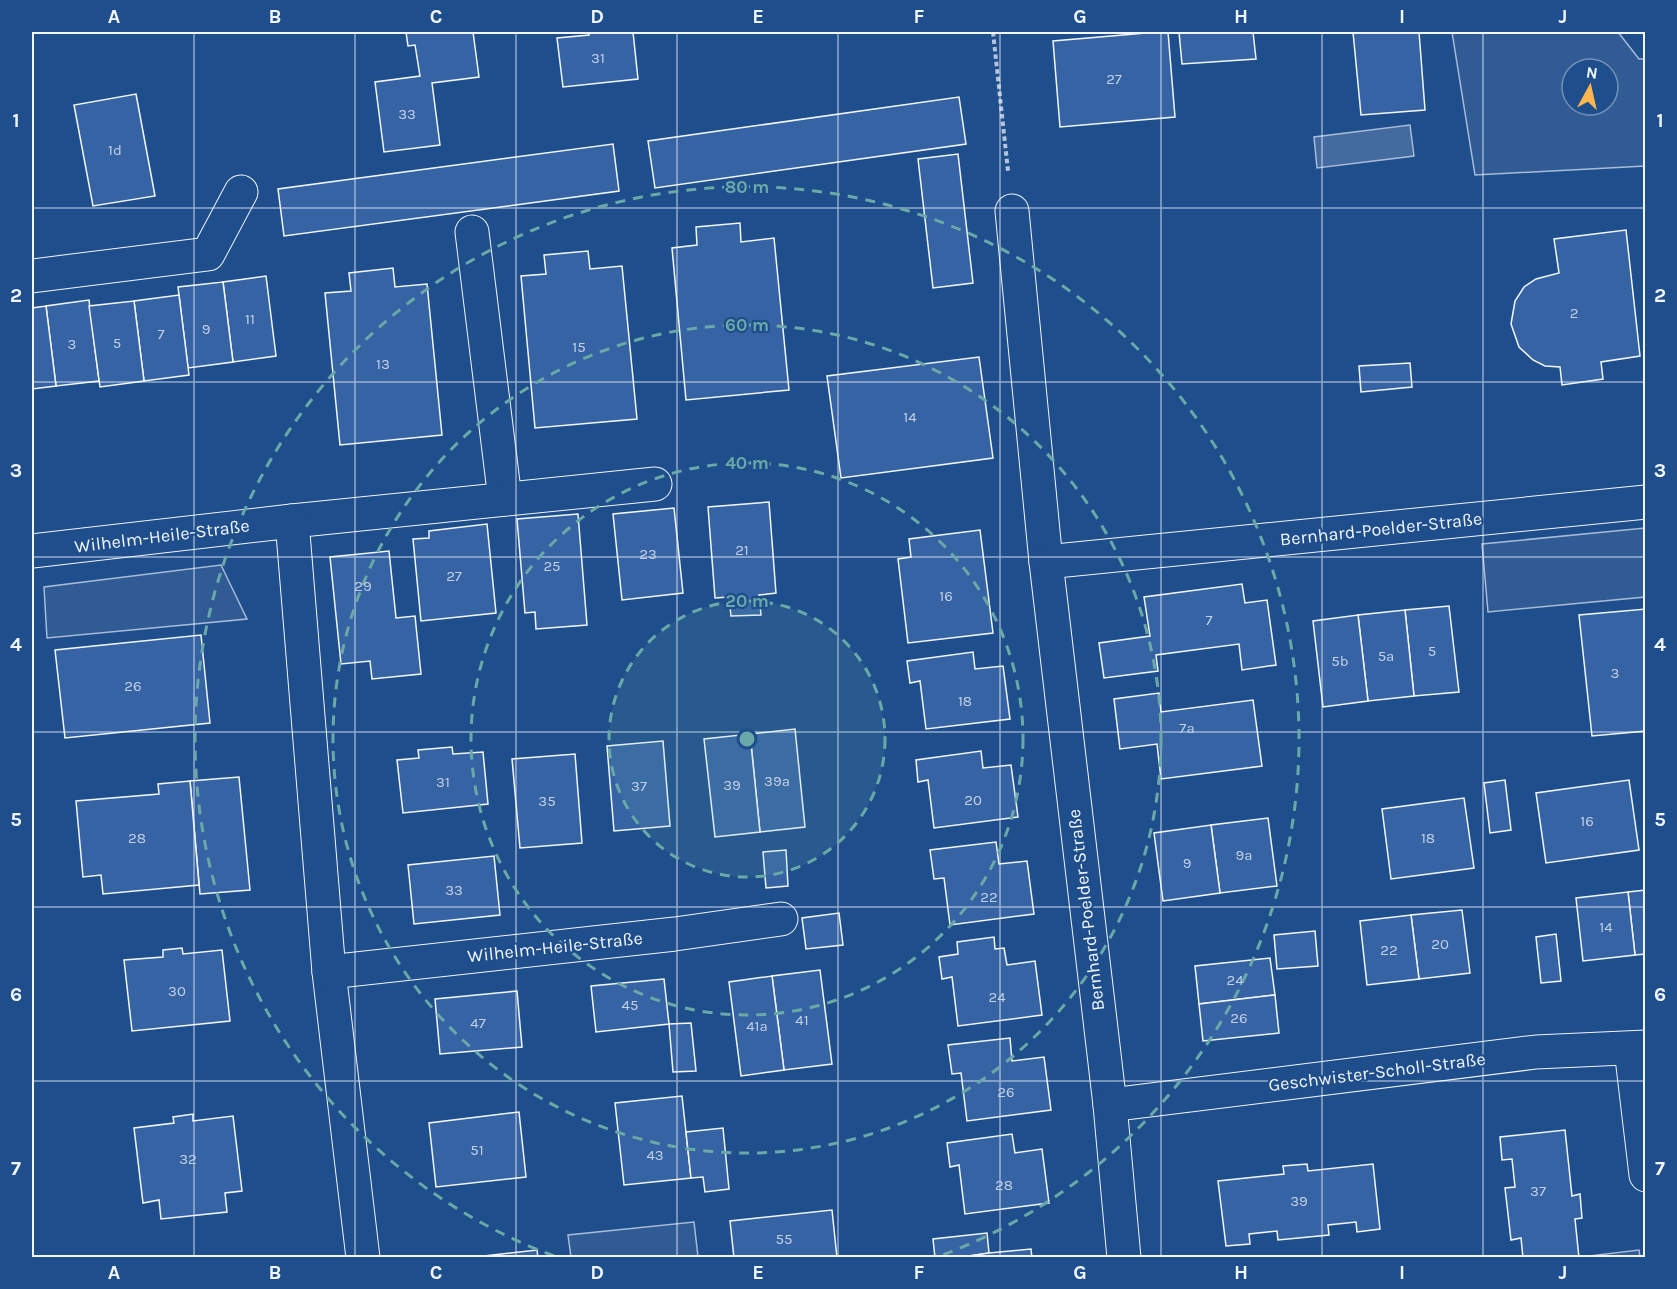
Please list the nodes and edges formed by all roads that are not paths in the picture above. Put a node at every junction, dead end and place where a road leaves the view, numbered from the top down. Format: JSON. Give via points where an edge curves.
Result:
{"nodes":[{"id":1,"x":241,"y":192,"type":"dead end"},
{"id":2,"x":1012,"y":211,"type":"road end"},
{"id":3,"x":472,"y":232,"type":"dead end"},
{"id":4,"x":32,"y":276,"type":"edge"},
{"id":5,"x":654,"y":484,"type":"dead end"},
{"id":6,"x":505,"y":499,"type":"junction"},
{"id":7,"x":1646,"y":502,"type":"edge"},
{"id":8,"x":292,"y":521,"type":"junction"},
{"id":9,"x":32,"y":551,"type":"edge"},
{"id":10,"x":1046,"y":562,"type":"junction"},
{"id":11,"x":781,"y":919,"type":"dead end"},
{"id":12,"x":329,"y":972,"type":"junction"},
{"id":13,"x":1638,"y":1048,"type":"edge"},
{"id":14,"x":1110,"y":1105,"type":"junction"},
{"id":15,"x":1646,"y":1174,"type":"edge"},
{"id":16,"x":363,"y":1257,"type":"edge"},
{"id":17,"x":1124,"y":1257,"type":"edge"}],
"edges":[{"from":1,"to":4,"type":"street","via":[[208,254]]},
{"from":2,"to":10,"type":"street","name":"Bernhard-Poelder-Straße"},
{"from":3,"to":6,"type":"street"},
{"from":5,"to":6,"type":"street","name":"Wilhelm-Heile-Straße"},
{"from":6,"to":8,"type":"street","name":"Wilhelm-Heile-Straße"},
{"from":7,"to":10,"type":"street","name":"Bernhard-Poelder-Straße"},
{"from":8,"to":9,"type":"street","name":"Wilhelm-Heile-Straße"},
{"from":8,"to":12,"type":"street"},
{"from":10,"to":14,"type":"street","name":"Bernhard-Poelder-Straße"},
{"from":11,"to":12,"type":"street","name":"Wilhelm-Heile-Straße"},
{"from":12,"to":16,"type":"street"},
{"from":13,"to":14,"type":"street","name":"Geschwister-Scholl-Straße","via":[[1536,1052]]},
{"from":13,"to":15,"type":"street"},
{"from":14,"to":17,"type":"street","name":"Bernhard-Poelder-Straße"}]}
